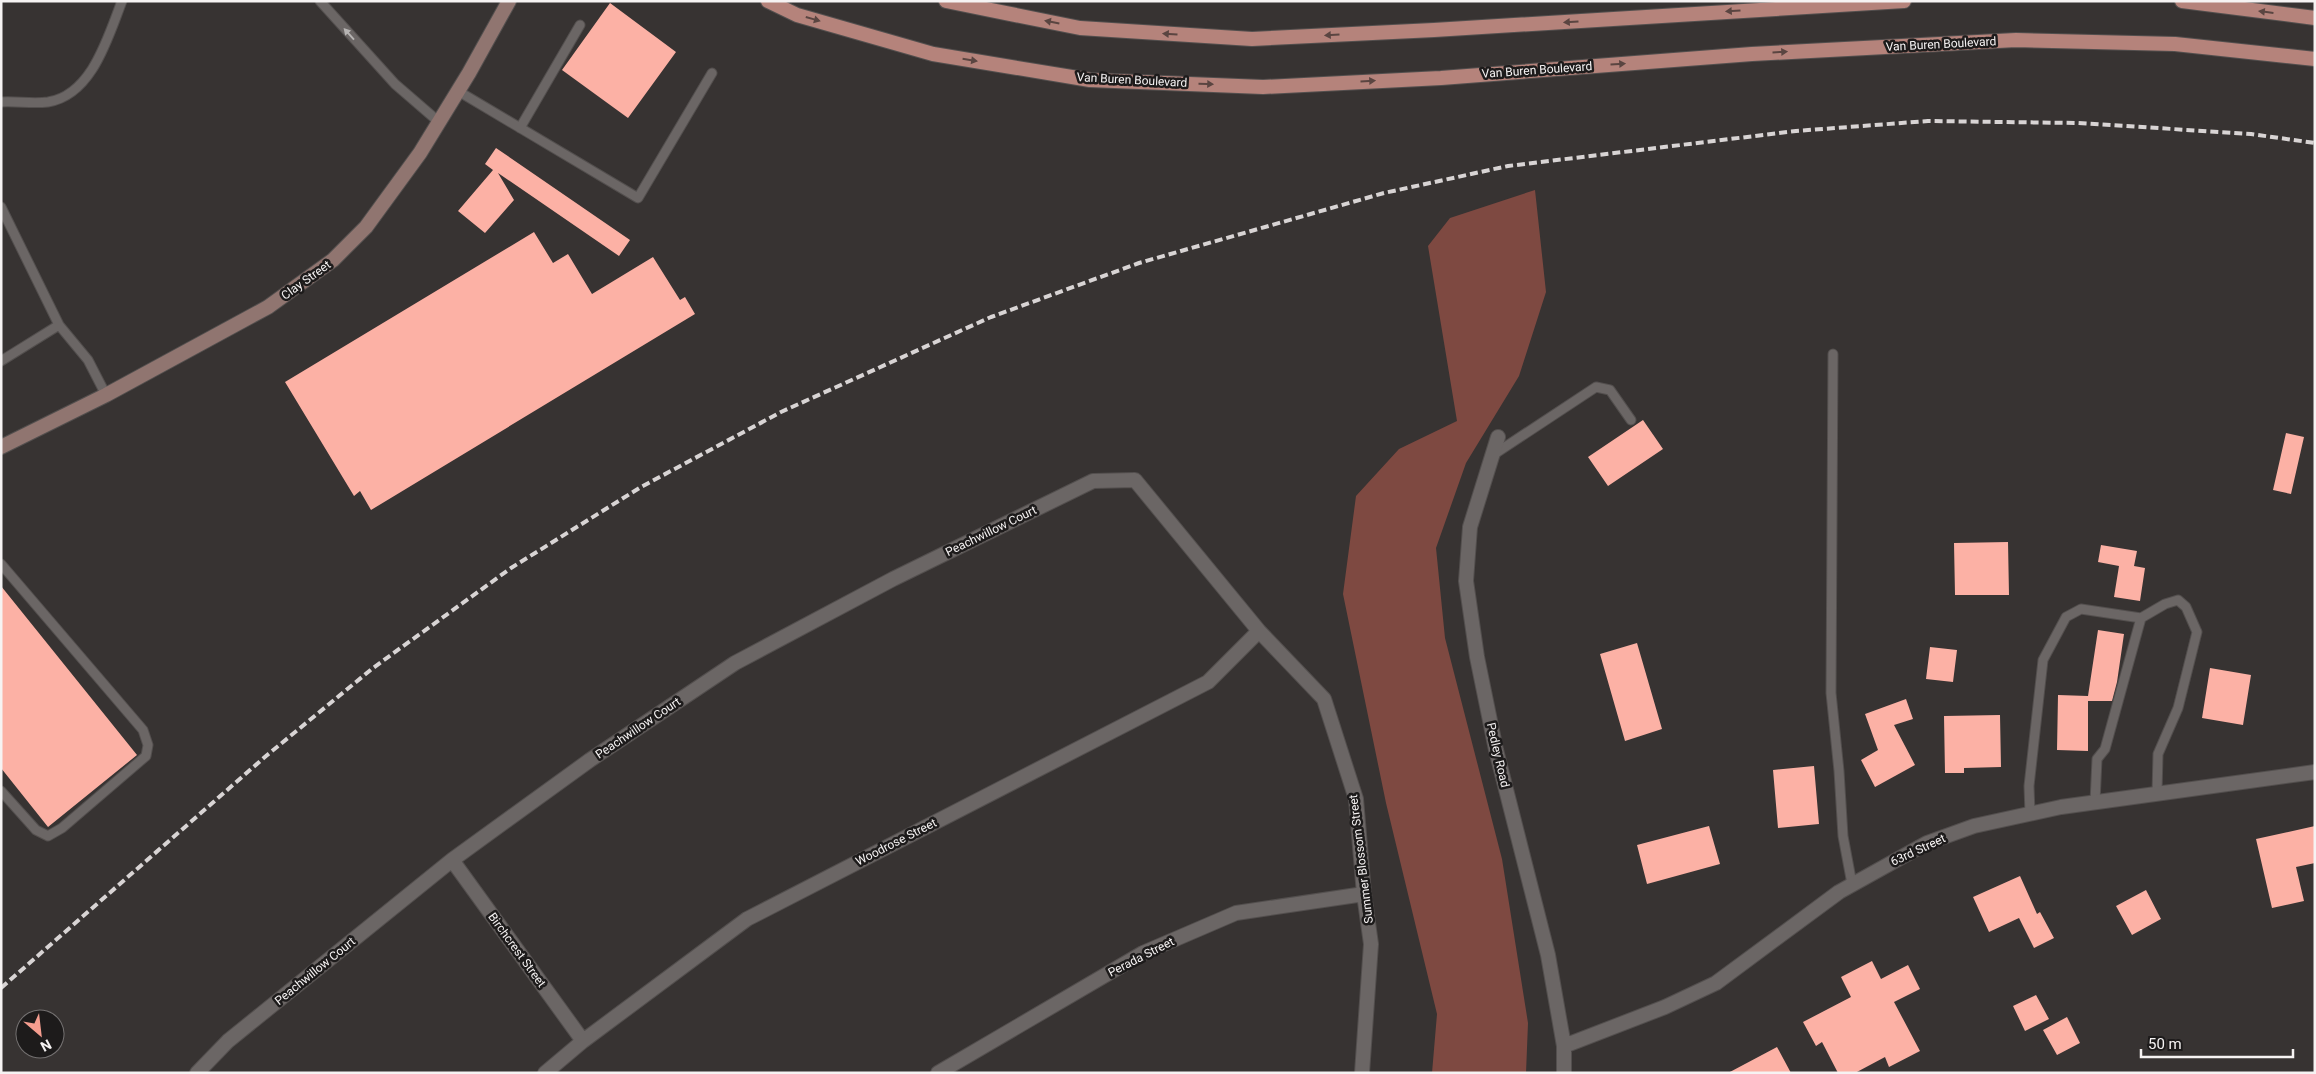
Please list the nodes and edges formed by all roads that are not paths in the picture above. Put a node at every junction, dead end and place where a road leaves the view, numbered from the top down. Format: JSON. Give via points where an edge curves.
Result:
{"nodes":[{"id":1,"x":122,"y":1,"type":"edge"},
{"id":2,"x":320,"y":1,"type":"edge"},
{"id":3,"x":509,"y":1,"type":"edge"},
{"id":4,"x":768,"y":1,"type":"edge"},
{"id":5,"x":946,"y":1,"type":"edge"},
{"id":6,"x":1904,"y":1,"type":"edge"},
{"id":7,"x":2182,"y":1,"type":"edge"},
{"id":8,"x":2315,"y":18,"type":"edge"},
{"id":9,"x":580,"y":24,"type":"dead end"},
{"id":10,"x":2315,"y":59,"type":"edge"},
{"id":11,"x":712,"y":73,"type":"dead end"},
{"id":12,"x":458,"y":91,"type":"junction"},
{"id":13,"x":1,"y":102,"type":"edge"},
{"id":14,"x":439,"y":122,"type":"junction"},
{"id":15,"x":520,"y":128,"type":"junction"},
{"id":16,"x":1,"y":207,"type":"edge"},
{"id":17,"x":60,"y":325,"type":"junction"},
{"id":18,"x":1833,"y":354,"type":"dead end"},
{"id":19,"x":1,"y":361,"type":"edge"},
{"id":20,"x":106,"y":395,"type":"junction"},
{"id":21,"x":1631,"y":420,"type":"dead end"},
{"id":22,"x":1498,"y":437,"type":"dead end"},
{"id":23,"x":1,"y":448,"type":"edge"},
{"id":24,"x":1493,"y":455,"type":"junction"},
{"id":25,"x":1135,"y":480,"type":"joint"},
{"id":26,"x":1,"y":564,"type":"edge"},
{"id":27,"x":2141,"y":618,"type":"junction"},
{"id":28,"x":1259,"y":631,"type":"junction"},
{"id":29,"x":2315,"y":772,"type":"edge"},
{"id":30,"x":1,"y":791,"type":"edge"},
{"id":31,"x":2157,"y":793,"type":"junction"},
{"id":32,"x":2095,"y":802,"type":"junction"},
{"id":33,"x":2030,"y":814,"type":"junction"},
{"id":34,"x":452,"y":860,"type":"junction"},
{"id":35,"x":1852,"y":884,"type":"junction"},
{"id":36,"x":1364,"y":894,"type":"junction"},
{"id":37,"x":582,"y":1041,"type":"junction"},
{"id":38,"x":1564,"y":1046,"type":"junction"},
{"id":39,"x":197,"y":1073,"type":"edge"},
{"id":40,"x":545,"y":1073,"type":"edge"},
{"id":41,"x":938,"y":1073,"type":"edge"},
{"id":42,"x":1362,"y":1073,"type":"edge"},
{"id":43,"x":1564,"y":1073,"type":"edge"}],
"edges":[{"from":1,"to":13,"type":"lane","via":[[106,46],[80,86],[61,98],[47,102]]},
{"from":14,"to":2,"type":"lane","one_way":true,"via":[[395,84]]},
{"from":3,"to":12,"type":"main road","name":"Clay Street"},
{"from":4,"to":10,"type":"main road","name":"Van Buren Boulevard","one_way":true,"via":[[798,15],[934,54],[1090,80],[1235,86],[1441,78],[1752,54],[2016,40],[2175,44]]},
{"from":6,"to":5,"type":"main road","one_way":true,"via":[[1252,39],[1080,28]]},
{"from":8,"to":7,"type":"main road","one_way":true},
{"from":9,"to":15,"type":"lane"},
{"from":11,"to":15,"type":"lane","via":[[638,198]]},
{"from":12,"to":14,"type":"main road","name":"Clay Street"},
{"from":12,"to":15,"type":"lane"},
{"from":14,"to":20,"type":"main road","name":"Clay Street","via":[[366,227],[333,260],[268,307]]},
{"from":16,"to":17,"type":"lane"},
{"from":17,"to":19,"type":"lane"},
{"from":17,"to":20,"type":"lane","via":[[88,360]]},
{"from":18,"to":35,"type":"lane","via":[[1831,693],[1843,836]]},
{"from":20,"to":23,"type":"main road","name":"Clay Street"},
{"from":21,"to":24,"type":"lane","via":[[1610,390],[1596,387]]},
{"from":22,"to":24,"type":"street","name":"Pedley Road"},
{"from":24,"to":38,"type":"street","name":"Pedley Road","via":[[1470,527],[1466,581],[1492,732],[1548,954]]},
{"from":25,"to":28,"type":"street","name":"Summer Blossom Street"},
{"from":25,"to":34,"type":"street","name":"Peachwillow Court","via":[[1094,481],[893,579],[734,663],[590,760]]},
{"from":26,"to":30,"type":"lane","via":[[143,730],[148,745],[146,756],[62,828],[48,836],[36,830]]},
{"from":27,"to":31,"type":"lane","via":[[2178,600],[2186,607],[2197,632],[2178,708],[2158,754]]},
{"from":27,"to":32,"type":"lane","via":[[2105,749],[2097,759]]},
{"from":27,"to":33,"type":"lane","via":[[2081,609],[2066,617],[2043,660],[2029,786]]},
{"from":28,"to":36,"type":"street","name":"Summer Blossom Street","via":[[1324,699],[1356,799]]},
{"from":28,"to":37,"type":"street","name":"Woodrose Street","via":[[1208,682],[747,919]]},
{"from":29,"to":31,"type":"street","name":"63rd Street"},
{"from":31,"to":32,"type":"street","name":"63rd Street"},
{"from":32,"to":33,"type":"street","name":"63rd Street"},
{"from":33,"to":35,"type":"street","name":"63rd Street","via":[[1974,826],[1927,843]]},
{"from":34,"to":37,"type":"street","name":"Birchcrest Street"},
{"from":34,"to":39,"type":"street","name":"Peachwillow Court","via":[[228,1041]]},
{"from":35,"to":38,"type":"street","name":"63rd Street","via":[[1716,983],[1665,1007]]},
{"from":36,"to":41,"type":"street","name":"Perada Street","via":[[1236,913],[1143,953]]},
{"from":36,"to":42,"type":"street","name":"Summer Blossom Street","via":[[1371,944]]},
{"from":37,"to":40,"type":"street","name":"Woodrose Street"},
{"from":38,"to":43,"type":"street","name":"Pedley Road"}]}
